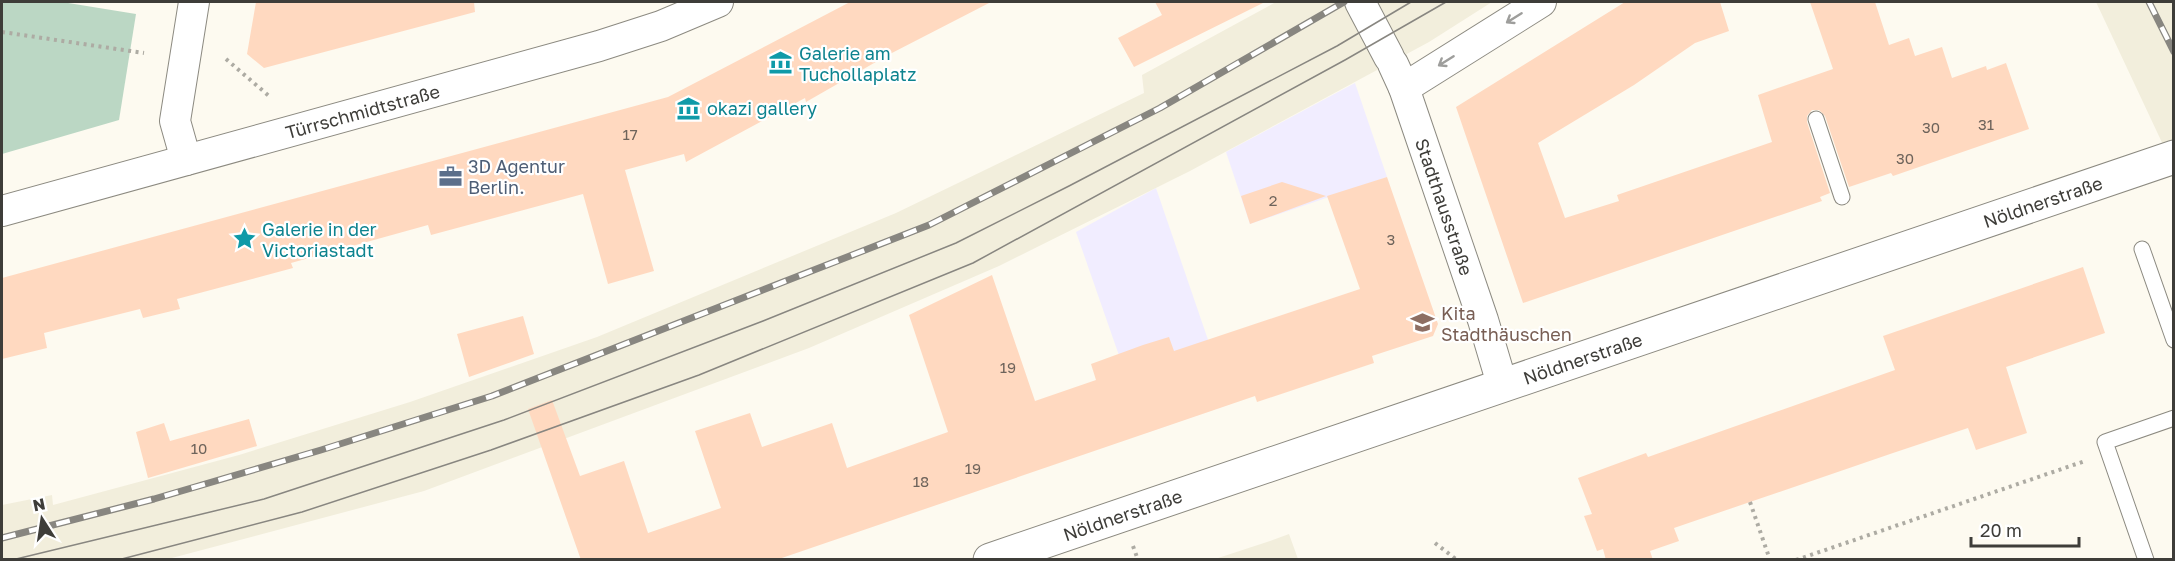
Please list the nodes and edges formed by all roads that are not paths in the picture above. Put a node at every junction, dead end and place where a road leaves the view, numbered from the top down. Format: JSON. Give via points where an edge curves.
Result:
{"nodes":[{"id":1,"x":194,"y":2,"type":"edge"},
{"id":2,"x":718,"y":2,"type":"edge"},
{"id":3,"x":1360,"y":2,"type":"edge"},
{"id":4,"x":1540,"y":2,"type":"edge"},
{"id":5,"x":656,"y":14,"type":"edge"},
{"id":6,"x":1396,"y":69,"type":"junction"},
{"id":7,"x":1816,"y":119,"type":"dead end"},
{"id":8,"x":2174,"y":157,"type":"edge"},
{"id":9,"x":186,"y":160,"type":"junction"},
{"id":10,"x":1842,"y":196,"type":"dead end"},
{"id":11,"x":2,"y":211,"type":"edge"},
{"id":12,"x":2142,"y":249,"type":"dead end"},
{"id":13,"x":2174,"y":340,"type":"edge"},
{"id":14,"x":1503,"y":384,"type":"junction"},
{"id":15,"x":2174,"y":418,"type":"edge"},
{"id":16,"x":990,"y":560,"type":"edge"},
{"id":17,"x":2146,"y":560,"type":"edge"}],
"edges":[{"from":1,"to":9,"type":"street","via":[[175,121]]},
{"from":2,"to":5,"type":"street","name":"Türrschmidtstraße"},
{"from":3,"to":6,"type":"street","name":"Stadthausstraße"},
{"from":4,"to":6,"type":"street","one_way":true},
{"from":5,"to":9,"type":"street","name":"Türrschmidtstraße","via":[[580,51]]},
{"from":6,"to":14,"type":"street","name":"Stadthausstraße"},
{"from":7,"to":10,"type":"lane"},
{"from":8,"to":14,"type":"street","name":"Nöldnerstraße"},
{"from":9,"to":11,"type":"street","name":"Türrschmidtstraße"},
{"from":12,"to":13,"type":"lane"},
{"from":14,"to":16,"type":"street","name":"Nöldnerstraße"},
{"from":15,"to":17,"type":"lane","via":[[2105,442]]}]}
